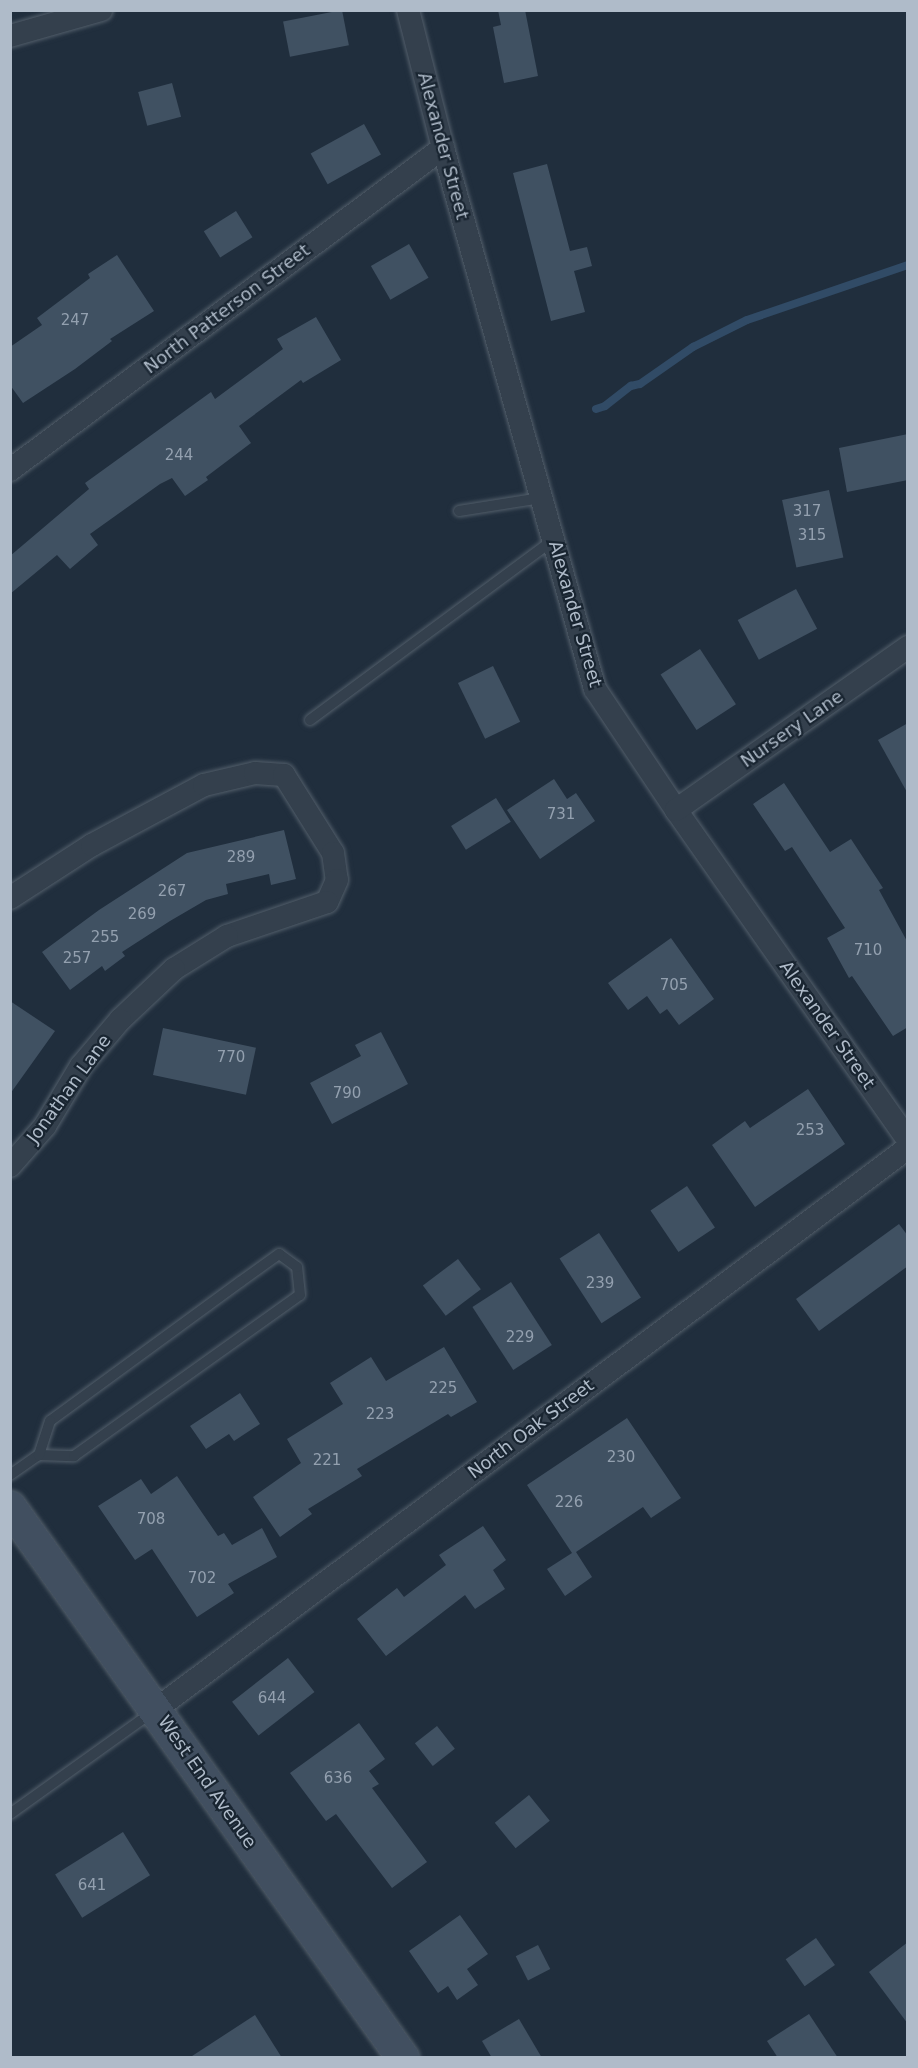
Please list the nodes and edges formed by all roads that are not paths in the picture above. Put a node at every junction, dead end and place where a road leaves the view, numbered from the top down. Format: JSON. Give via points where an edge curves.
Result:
{"nodes":[{"id":1,"x":101,"y":10,"type":"edge"},
{"id":2,"x":408,"y":10,"type":"edge"},
{"id":3,"x":10,"y":36,"type":"edge"},
{"id":4,"x":443,"y":148,"type":"junction"},
{"id":5,"x":10,"y":470,"type":"edge"},
{"id":6,"x":541,"y":498,"type":"junction"},
{"id":7,"x":459,"y":511,"type":"dead end"},
{"id":8,"x":553,"y":540,"type":"junction"},
{"id":9,"x":908,"y":647,"type":"edge"},
{"id":10,"x":310,"y":720,"type":"dead end"},
{"id":11,"x":676,"y":810,"type":"junction"},
{"id":12,"x":10,"y":898,"type":"edge"},
{"id":13,"x":908,"y":1140,"type":"edge"},
{"id":14,"x":908,"y":1148,"type":"edge"},
{"id":15,"x":10,"y":1166,"type":"edge"},
{"id":16,"x":39,"y":1455,"type":"junction"},
{"id":17,"x":10,"y":1474,"type":"edge"},
{"id":18,"x":10,"y":1507,"type":"edge"},
{"id":19,"x":155,"y":1710,"type":"junction"},
{"id":20,"x":10,"y":1814,"type":"edge"},
{"id":21,"x":403,"y":2058,"type":"edge"}],
"edges":[{"from":1,"to":3,"type":"street"},
{"from":2,"to":4,"type":"street","name":"Alexander Street"},
{"from":4,"to":5,"type":"street","name":"North Patterson Street"},
{"from":4,"to":6,"type":"street","name":"Alexander Street"},
{"from":6,"to":7,"type":"lane"},
{"from":6,"to":8,"type":"street","name":"Alexander Street"},
{"from":8,"to":10,"type":"lane"},
{"from":8,"to":11,"type":"street","name":"Alexander Street","via":[[595,689]]},
{"from":9,"to":11,"type":"street","name":"Nursery Lane"},
{"from":11,"to":13,"type":"street","name":"Alexander Street"},
{"from":12,"to":15,"type":"street","name":"Jonathan Lane","via":[[92,845],[204,785],[255,772],[284,775],[333,853],[337,880],[327,902],[227,936],[174,969],[120,1020],[81,1066],[45,1126]]},
{"from":14,"to":19,"type":"street","name":"North Oak Street"},
{"from":16,"to":16,"type":"lane","via":[[74,1456],[300,1295],[297,1267],[279,1254],[240,1282],[50,1421]]},
{"from":16,"to":17,"type":"lane"},
{"from":18,"to":19,"type":"main road","name":"West End Avenue"},
{"from":19,"to":20,"type":"lane"},
{"from":19,"to":21,"type":"main road","name":"West End Avenue"}]}
